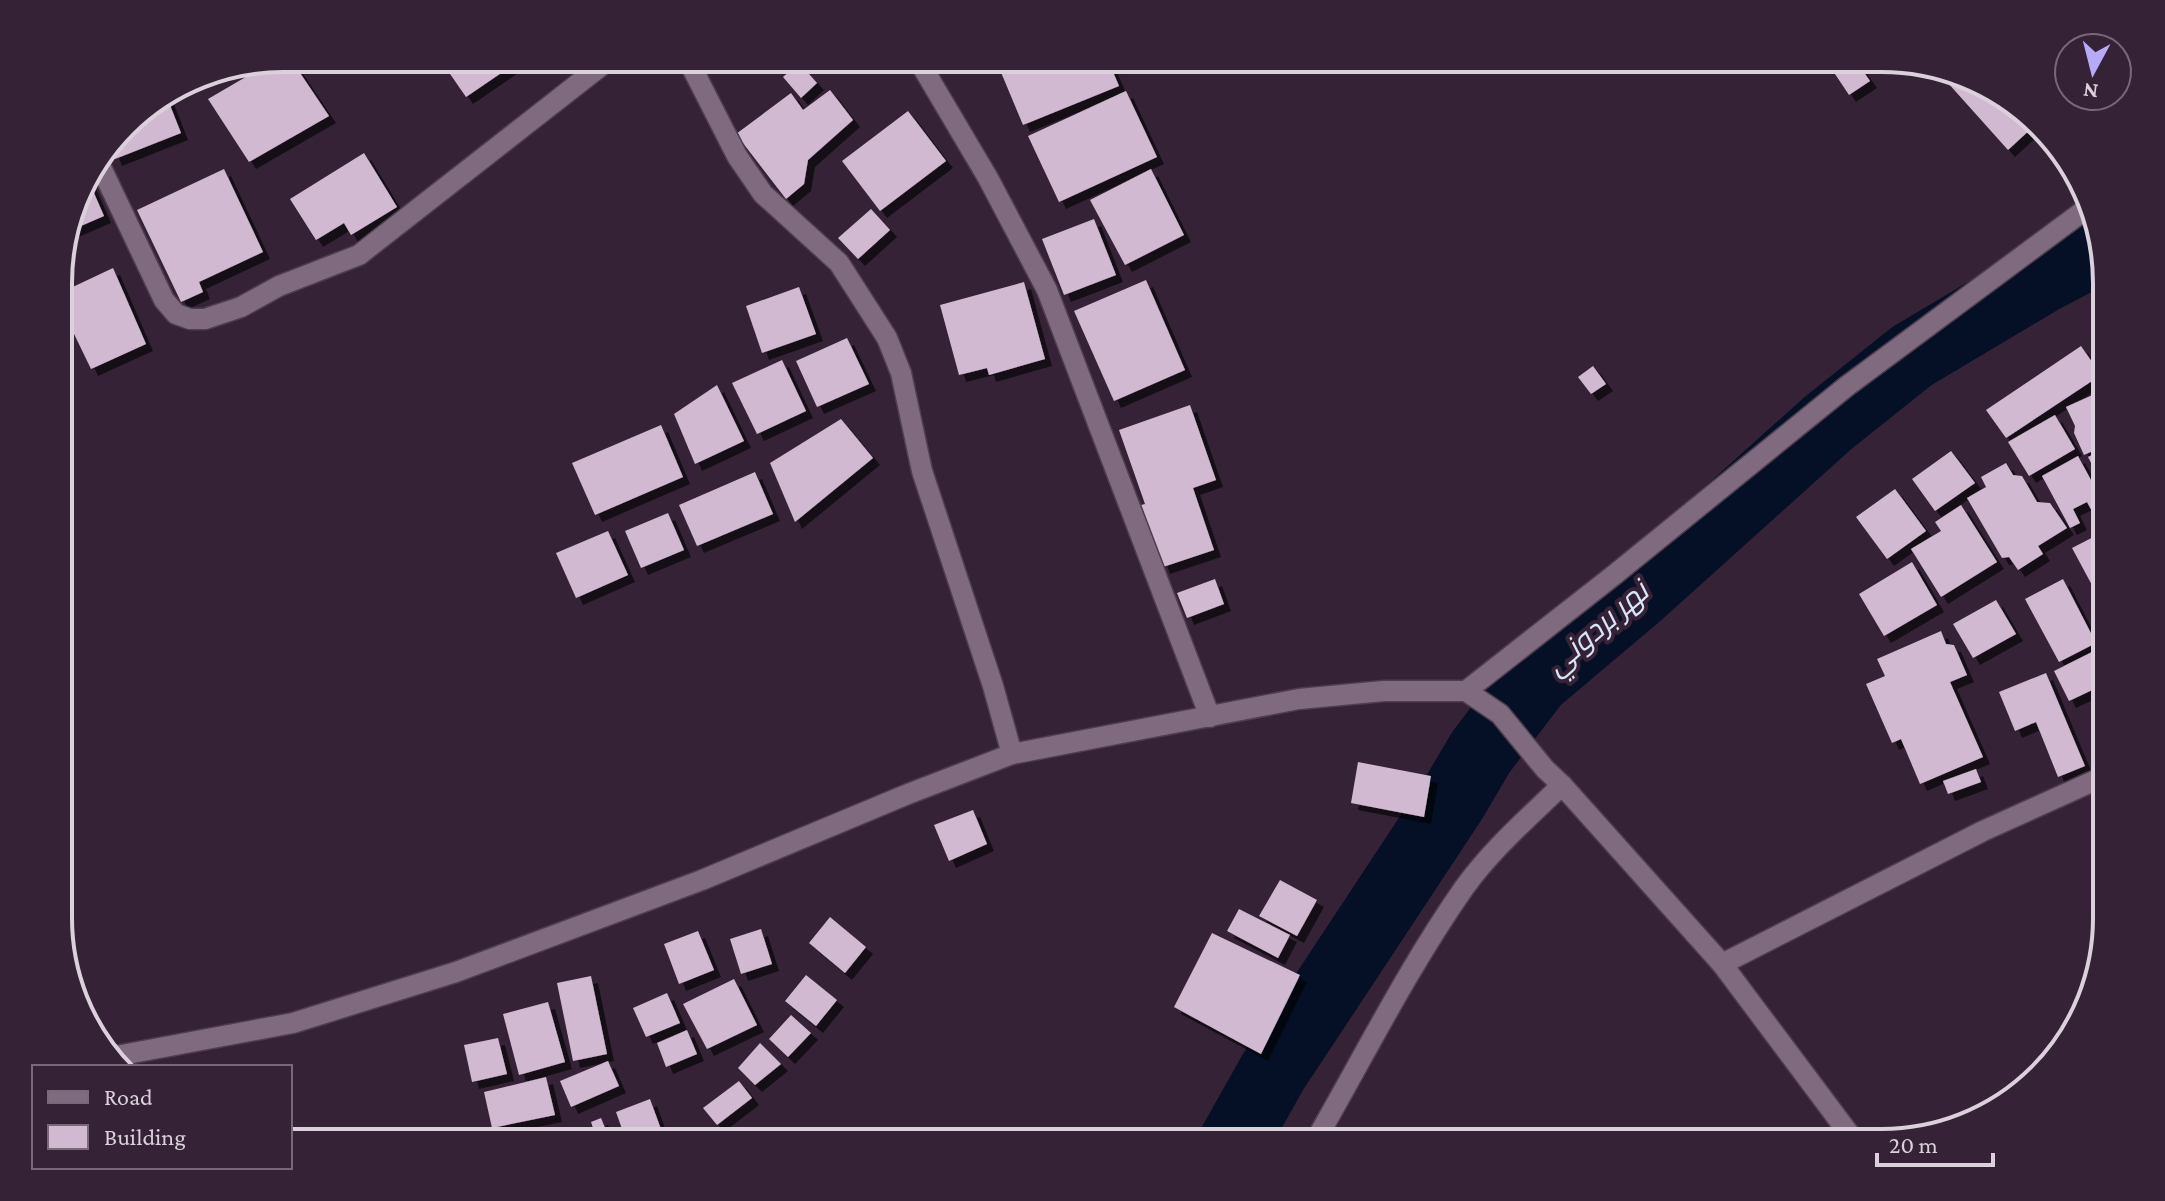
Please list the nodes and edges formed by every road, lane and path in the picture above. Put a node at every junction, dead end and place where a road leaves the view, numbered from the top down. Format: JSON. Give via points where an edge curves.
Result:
{"nodes":[{"id":1,"x":593,"y":72,"type":"edge"},
{"id":2,"x":694,"y":72,"type":"edge"},
{"id":3,"x":925,"y":72,"type":"edge"},
{"id":4,"x":104,"y":173,"type":"edge"},
{"id":5,"x":2081,"y":213,"type":"edge"},
{"id":6,"x":1466,"y":691,"type":"junction"},
{"id":7,"x":1210,"y":717,"type":"junction"},
{"id":8,"x":1012,"y":754,"type":"junction"},
{"id":9,"x":2093,"y":781,"type":"edge"},
{"id":10,"x":1562,"y":785,"type":"junction"},
{"id":11,"x":1722,"y":964,"type":"junction"},
{"id":12,"x":122,"y":1055,"type":"edge"},
{"id":13,"x":1322,"y":1129,"type":"edge"},
{"id":14,"x":1846,"y":1129,"type":"edge"}],
"edges":[{"from":1,"to":4,"type":"street","via":[[359,255],[205,319],[176,314],[164,300]]},
{"from":2,"to":8,"type":"street","via":[[763,194],[839,263],[887,338],[901,373],[922,471]]},
{"from":3,"to":7,"type":"street","via":[[1047,290]]},
{"from":5,"to":6,"type":"street","via":[[1847,386]]},
{"from":6,"to":7,"type":"street","via":[[1299,699]]},
{"from":6,"to":10,"type":"street","via":[[1500,714]]},
{"from":7,"to":8,"type":"street"},
{"from":8,"to":12,"type":"street","via":[[702,880],[456,972],[293,1023]]},
{"from":9,"to":11,"type":"street","via":[[1983,831]]},
{"from":10,"to":11,"type":"street"},
{"from":10,"to":13,"type":"street","via":[[1465,887]]},
{"from":11,"to":14,"type":"street"}]}
